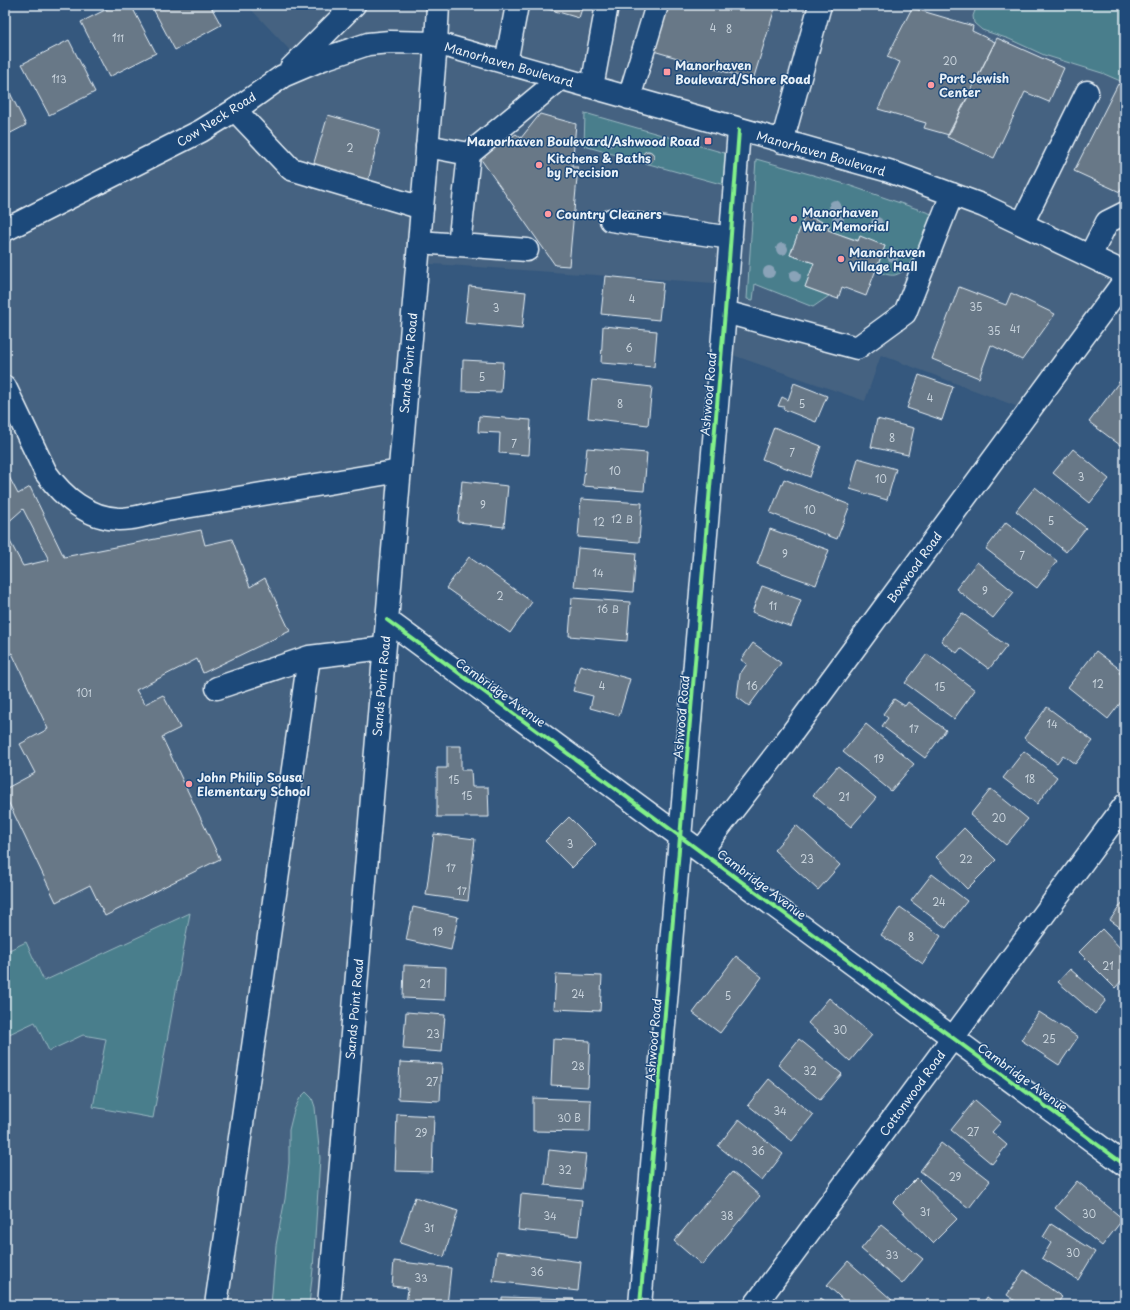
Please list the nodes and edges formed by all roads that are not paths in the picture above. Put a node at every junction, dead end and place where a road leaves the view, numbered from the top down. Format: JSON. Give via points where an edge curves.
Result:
{"nodes":[{"id":1,"x":354,"y":5,"type":"edge"},
{"id":2,"x":438,"y":5,"type":"edge"},
{"id":3,"x":517,"y":5,"type":"edge"},
{"id":4,"x":607,"y":5,"type":"edge"},
{"id":5,"x":657,"y":5,"type":"edge"},
{"id":6,"x":820,"y":5,"type":"edge"},
{"id":7,"x":436,"y":43,"type":"junction"},
{"id":8,"x":506,"y":63,"type":"junction"},
{"id":9,"x":283,"y":76,"type":"junction"},
{"id":10,"x":561,"y":78,"type":"junction"},
{"id":11,"x":592,"y":87,"type":"junction"},
{"id":12,"x":1087,"y":92,"type":"dead end"},
{"id":13,"x":629,"y":98,"type":"junction"},
{"id":14,"x":235,"y":110,"type":"junction"},
{"id":15,"x":739,"y":130,"type":"junction"},
{"id":16,"x":782,"y":142,"type":"junction"},
{"id":17,"x":427,"y":146,"type":"junction"},
{"id":18,"x":468,"y":154,"type":"junction"},
{"id":19,"x":952,"y":194,"type":"junction"},
{"id":20,"x":422,"y":208,"type":"junction"},
{"id":21,"x":1125,"y":212,"type":"edge"},
{"id":22,"x":611,"y":220,"type":"dead end"},
{"id":23,"x":1022,"y":224,"type":"junction"},
{"id":24,"x":5,"y":230,"type":"edge"},
{"id":25,"x":731,"y":238,"type":"junction"},
{"id":26,"x":419,"y":242,"type":"junction"},
{"id":27,"x":459,"y":245,"type":"junction"},
{"id":28,"x":527,"y":250,"type":"dead end"},
{"id":29,"x":1090,"y":256,"type":"junction"},
{"id":30,"x":1125,"y":273,"type":"edge"},
{"id":31,"x":1125,"y":280,"type":"edge"},
{"id":32,"x":725,"y":312,"type":"junction"},
{"id":33,"x":5,"y":387,"type":"edge"},
{"id":34,"x":400,"y":471,"type":"junction"},
{"id":35,"x":387,"y":620,"type":"junction"},
{"id":36,"x":384,"y":648,"type":"junction"},
{"id":37,"x":310,"y":657,"type":"junction"},
{"id":38,"x":217,"y":688,"type":"dead end"},
{"id":39,"x":1125,"y":805,"type":"edge"},
{"id":40,"x":680,"y":836,"type":"junction"},
{"id":41,"x":701,"y":851,"type":"junction"},
{"id":42,"x":953,"y":1038,"type":"junction"},
{"id":43,"x":1125,"y":1165,"type":"edge"},
{"id":44,"x":216,"y":1305,"type":"edge"},
{"id":45,"x":329,"y":1305,"type":"edge"},
{"id":46,"x":640,"y":1305,"type":"edge"},
{"id":47,"x":755,"y":1305,"type":"edge"}],
"edges":[{"from":1,"to":9,"type":"street"},
{"from":2,"to":7,"type":"street","name":"Sands Point Road"},
{"from":3,"to":8,"type":"street"},
{"from":4,"to":11,"type":"street"},
{"from":5,"to":13,"type":"street"},
{"from":6,"to":16,"type":"street"},
{"from":7,"to":8,"type":"street","name":"Manorhaven Boulevard"},
{"from":7,"to":9,"type":"street","name":"Cow Neck Road","via":[[368,44]]},
{"from":7,"to":17,"type":"street","name":"Sands Point Road"},
{"from":8,"to":10,"type":"street","name":"Manorhaven Boulevard"},
{"from":9,"to":14,"type":"street","name":"Cow Neck Road"},
{"from":10,"to":11,"type":"street","name":"Manorhaven Boulevard"},
{"from":10,"to":18,"type":"street"},
{"from":11,"to":13,"type":"street","name":"Manorhaven Boulevard"},
{"from":12,"to":23,"type":"street"},
{"from":13,"to":15,"type":"street","name":"Manorhaven Boulevard"},
{"from":14,"to":20,"type":"street","via":[[291,169]]},
{"from":14,"to":24,"type":"street","name":"Cow Neck Road","via":[[196,134]]},
{"from":15,"to":16,"type":"street","name":"Manorhaven Boulevard"},
{"from":15,"to":25,"type":"street","name":"Ashwood Road"},
{"from":16,"to":19,"type":"street","name":"Manorhaven Boulevard","via":[[888,171]]},
{"from":17,"to":18,"type":"street"},
{"from":17,"to":20,"type":"street","name":"Sands Point Road"},
{"from":18,"to":27,"type":"street"},
{"from":19,"to":23,"type":"street","name":"Manorhaven Boulevard"},
{"from":19,"to":32,"type":"street","via":[[905,313],[857,348]]},
{"from":20,"to":26,"type":"street","name":"Sands Point Road"},
{"from":21,"to":29,"type":"street","via":[[1106,222]]},
{"from":22,"to":25,"type":"street"},
{"from":23,"to":29,"type":"street","name":"Manorhaven Boulevard"},
{"from":25,"to":32,"type":"street","name":"Ashwood Road"},
{"from":26,"to":27,"type":"street"},
{"from":26,"to":34,"type":"street","name":"Sands Point Road"},
{"from":27,"to":28,"type":"street"},
{"from":29,"to":30,"type":"street","name":"Manorhaven Boulevard"},
{"from":31,"to":41,"type":"street","name":"Boxwood Road","via":[[790,735]]},
{"from":32,"to":40,"type":"street","name":"Ashwood Road"},
{"from":33,"to":34,"type":"street","via":[[46,473],[62,493],[87,511],[106,518],[140,516]]},
{"from":34,"to":35,"type":"street","name":"Sands Point Road"},
{"from":35,"to":36,"type":"street","name":"Sands Point Road"},
{"from":35,"to":40,"type":"street","name":"Cambridge Avenue"},
{"from":36,"to":37,"type":"street"},
{"from":36,"to":45,"type":"street","name":"Sands Point Road"},
{"from":37,"to":38,"type":"street"},
{"from":37,"to":44,"type":"street"},
{"from":39,"to":42,"type":"street","name":"Cottonwood Road"},
{"from":40,"to":41,"type":"street","name":"Cambridge Avenue"},
{"from":40,"to":46,"type":"street","name":"Ashwood Road"},
{"from":41,"to":42,"type":"street","name":"Cambridge Avenue"},
{"from":42,"to":43,"type":"street","name":"Cambridge Avenue"},
{"from":42,"to":47,"type":"street","name":"Cottonwood Road"}]}
